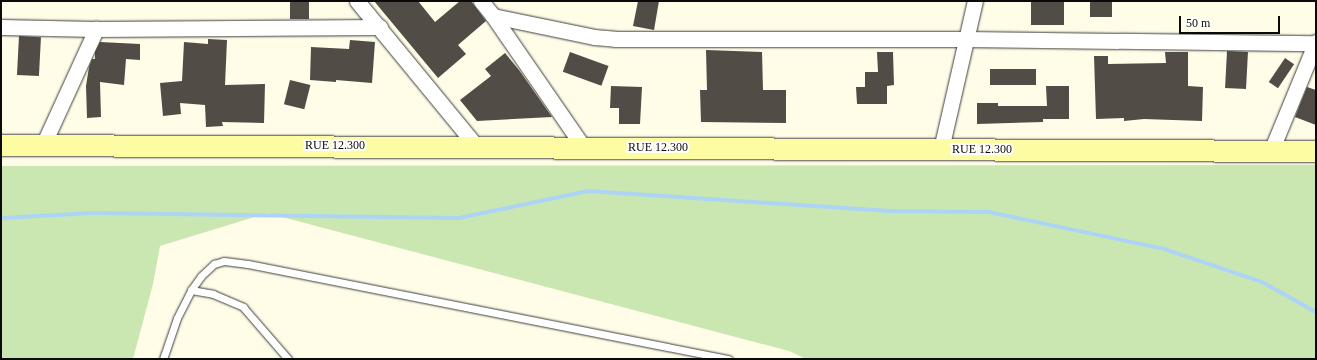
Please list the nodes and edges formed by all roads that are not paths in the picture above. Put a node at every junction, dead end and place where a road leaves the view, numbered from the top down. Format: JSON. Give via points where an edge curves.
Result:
{"nodes":[{"id":1,"x":357,"y":1,"type":"edge"},
{"id":2,"x":481,"y":1,"type":"edge"},
{"id":3,"x":975,"y":1,"type":"edge"},
{"id":4,"x":493,"y":16,"type":"junction"},
{"id":5,"x":1,"y":27,"type":"edge"},
{"id":6,"x":380,"y":27,"type":"junction"},
{"id":7,"x":96,"y":28,"type":"junction"},
{"id":8,"x":965,"y":39,"type":"junction"},
{"id":9,"x":1316,"y":42,"type":"edge"},
{"id":10,"x":1,"y":145,"type":"edge"},
{"id":11,"x":43,"y":145,"type":"junction"},
{"id":12,"x":477,"y":147,"type":"junction"},
{"id":13,"x":584,"y":148,"type":"junction"},
{"id":14,"x":941,"y":149,"type":"junction"},
{"id":15,"x":1272,"y":151,"type":"junction"},
{"id":16,"x":1316,"y":151,"type":"edge"},
{"id":17,"x":191,"y":290,"type":"junction"},
{"id":18,"x":163,"y":359,"type":"edge"},
{"id":19,"x":288,"y":359,"type":"edge"},
{"id":20,"x":729,"y":359,"type":"edge"}],
"edges":[{"from":1,"to":6,"type":"street"},
{"from":2,"to":4,"type":"street"},
{"from":3,"to":8,"type":"street"},
{"from":4,"to":8,"type":"street","via":[[594,38]]},
{"from":4,"to":13,"type":"street"},
{"from":5,"to":7,"type":"street"},
{"from":6,"to":7,"type":"street"},
{"from":6,"to":12,"type":"street"},
{"from":7,"to":11,"type":"street"},
{"from":8,"to":9,"type":"street"},
{"from":8,"to":14,"type":"street"},
{"from":9,"to":15,"type":"street"},
{"from":10,"to":11,"type":"street","name":"RUE 12.300"},
{"from":11,"to":12,"type":"street","name":"RUE 12.300"},
{"from":12,"to":13,"type":"street","name":"RUE 12.300"},
{"from":13,"to":14,"type":"street","name":"RUE 12.300"},
{"from":14,"to":15,"type":"street","name":"RUE 12.300"},
{"from":15,"to":16,"type":"street","name":"RUE 12.300"},
{"from":17,"to":18,"type":"lane","via":[[177,318]]},
{"from":17,"to":19,"type":"lane","via":[[213,294],[243,307]]},
{"from":17,"to":20,"type":"lane","via":[[214,264],[224,261],[248,264]]}]}
